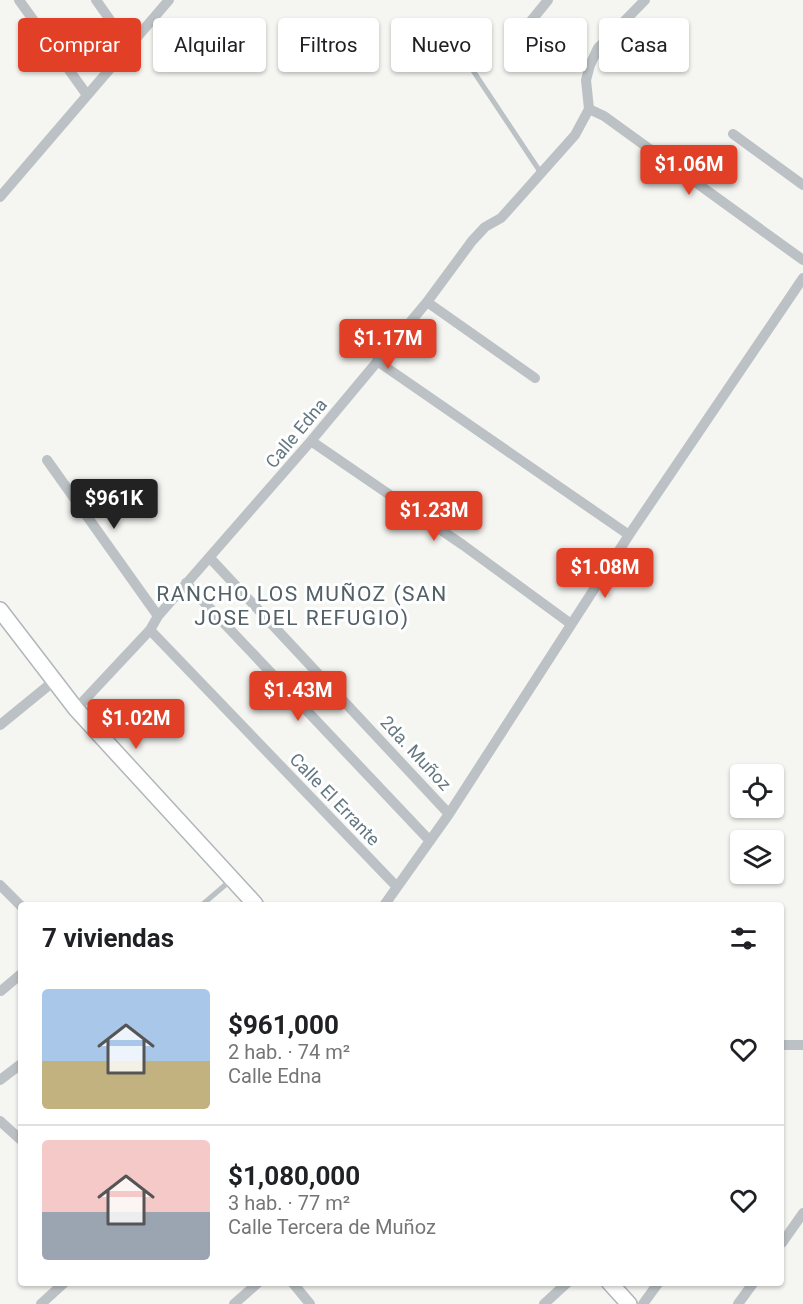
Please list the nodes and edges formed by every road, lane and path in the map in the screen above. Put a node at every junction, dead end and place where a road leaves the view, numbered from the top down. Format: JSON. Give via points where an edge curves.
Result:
{"nodes":[{"id":1,"x":19,"y":0,"type":"edge"},
{"id":2,"x":96,"y":0,"type":"edge"},
{"id":3,"x":170,"y":0,"type":"edge"},
{"id":4,"x":548,"y":0,"type":"edge"},
{"id":5,"x":645,"y":0,"type":"edge"},
{"id":6,"x":109,"y":18,"type":"edge"},
{"id":7,"x":533,"y":18,"type":"edge"},
{"id":8,"x":141,"y":33,"type":"edge"},
{"id":9,"x":107,"y":72,"type":"edge"},
{"id":10,"x":474,"y":72,"type":"edge"},
{"id":11,"x":87,"y":95,"type":"junction"},
{"id":12,"x":589,"y":109,"type":"junction"},
{"id":13,"x":733,"y":134,"type":"dead end"},
{"id":14,"x":541,"y":173,"type":"junction"},
{"id":15,"x":803,"y":185,"type":"edge"},
{"id":16,"x":0,"y":197,"type":"edge"},
{"id":17,"x":803,"y":260,"type":"edge"},
{"id":18,"x":803,"y":278,"type":"edge"},
{"id":19,"x":427,"y":302,"type":"junction"},
{"id":20,"x":377,"y":361,"type":"junction"},
{"id":21,"x":535,"y":378,"type":"dead end"},
{"id":22,"x":311,"y":441,"type":"junction"},
{"id":23,"x":47,"y":460,"type":"dead end"},
{"id":24,"x":629,"y":535,"type":"junction"},
{"id":25,"x":210,"y":558,"type":"junction"},
{"id":26,"x":186,"y":583,"type":"junction"},
{"id":27,"x":0,"y":610,"type":"edge"},
{"id":28,"x":158,"y":616,"type":"junction"},
{"id":29,"x":571,"y":624,"type":"junction"},
{"id":30,"x":150,"y":630,"type":"junction"},
{"id":31,"x":54,"y":681,"type":"junction"},
{"id":32,"x":76,"y":709,"type":"junction"},
{"id":33,"x":0,"y":725,"type":"edge"},
{"id":34,"x":449,"y":814,"type":"junction"},
{"id":35,"x":430,"y":841,"type":"junction"},
{"id":36,"x":232,"y":879,"type":"junction"},
{"id":37,"x":0,"y":885,"type":"edge"},
{"id":38,"x":397,"y":887,"type":"junction"},
{"id":39,"x":205,"y":902,"type":"edge"},
{"id":40,"x":253,"y":902,"type":"edge"},
{"id":41,"x":386,"y":902,"type":"edge"},
{"id":42,"x":18,"y":903,"type":"edge"},
{"id":43,"x":18,"y":977,"type":"edge"},
{"id":44,"x":2,"y":991,"type":"edge"},
{"id":45,"x":784,"y":1045,"type":"edge"},
{"id":46,"x":803,"y":1045,"type":"edge"},
{"id":47,"x":18,"y":1066,"type":"edge"},
{"id":48,"x":0,"y":1080,"type":"edge"},
{"id":49,"x":0,"y":1121,"type":"edge"},
{"id":50,"x":18,"y":1137,"type":"edge"},
{"id":51,"x":803,"y":1213,"type":"edge"},
{"id":52,"x":784,"y":1240,"type":"edge"},
{"id":53,"x":61,"y":1286,"type":"edge"},
{"id":54,"x":254,"y":1286,"type":"edge"},
{"id":55,"x":295,"y":1286,"type":"edge"},
{"id":56,"x":564,"y":1286,"type":"edge"},
{"id":57,"x":613,"y":1286,"type":"edge"},
{"id":58,"x":656,"y":1286,"type":"edge"},
{"id":59,"x":751,"y":1286,"type":"edge"},
{"id":60,"x":41,"y":1304,"type":"edge"},
{"id":61,"x":234,"y":1304,"type":"edge"},
{"id":62,"x":310,"y":1304,"type":"edge"},
{"id":63,"x":544,"y":1304,"type":"edge"},
{"id":64,"x":629,"y":1304,"type":"edge"},
{"id":65,"x":644,"y":1304,"type":"edge"},
{"id":66,"x":738,"y":1304,"type":"edge"}],
"edges":[{"from":1,"to":11,"type":"street"},
{"from":2,"to":6,"type":"street"},
{"from":3,"to":8,"type":"street"},
{"from":4,"to":7,"type":"street"},
{"from":5,"to":12,"type":"street","via":[[598,48],[586,80]]},
{"from":9,"to":11,"type":"street"},
{"from":10,"to":14,"type":"lane"},
{"from":11,"to":16,"type":"street"},
{"from":12,"to":14,"type":"street","name":"Calle Edna","via":[[575,135]]},
{"from":12,"to":17,"type":"street"},
{"from":13,"to":15,"type":"street"},
{"from":14,"to":19,"type":"street","name":"Calle Edna","via":[[501,218],[472,241]]},
{"from":18,"to":24,"type":"street"},
{"from":19,"to":20,"type":"street","name":"Calle Edna"},
{"from":19,"to":21,"type":"street"},
{"from":20,"to":22,"type":"street","name":"Calle Edna"},
{"from":20,"to":24,"type":"street"},
{"from":22,"to":25,"type":"street","name":"Calle Edna"},
{"from":22,"to":29,"type":"street","via":[[464,545]]},
{"from":23,"to":28,"type":"street"},
{"from":24,"to":29,"type":"street"},
{"from":25,"to":26,"type":"street","name":"Calle Edna"},
{"from":25,"to":34,"type":"street","name":"2da. Muñoz"},
{"from":26,"to":28,"type":"street","name":"Calle Edna"},
{"from":26,"to":35,"type":"street"},
{"from":27,"to":31,"type":"street"},
{"from":28,"to":30,"type":"street","name":"Calle Edna"},
{"from":29,"to":34,"type":"street"},
{"from":30,"to":32,"type":"street","name":"Calle Edna"},
{"from":30,"to":38,"type":"street","name":"Calle El Errante"},
{"from":31,"to":32,"type":"street"},
{"from":31,"to":33,"type":"street"},
{"from":32,"to":36,"type":"street"},
{"from":34,"to":35,"type":"street"},
{"from":35,"to":38,"type":"street"},
{"from":36,"to":39,"type":"lane"},
{"from":36,"to":40,"type":"street"},
{"from":37,"to":42,"type":"street"},
{"from":38,"to":41,"type":"street"},
{"from":43,"to":44,"type":"street"},
{"from":45,"to":46,"type":"street"},
{"from":47,"to":48,"type":"street"},
{"from":49,"to":50,"type":"street"},
{"from":51,"to":52,"type":"street"},
{"from":53,"to":60,"type":"street"},
{"from":54,"to":61,"type":"street"},
{"from":55,"to":62,"type":"street"},
{"from":56,"to":63,"type":"street"},
{"from":57,"to":64,"type":"street"},
{"from":58,"to":65,"type":"street"},
{"from":59,"to":66,"type":"street"}]}
